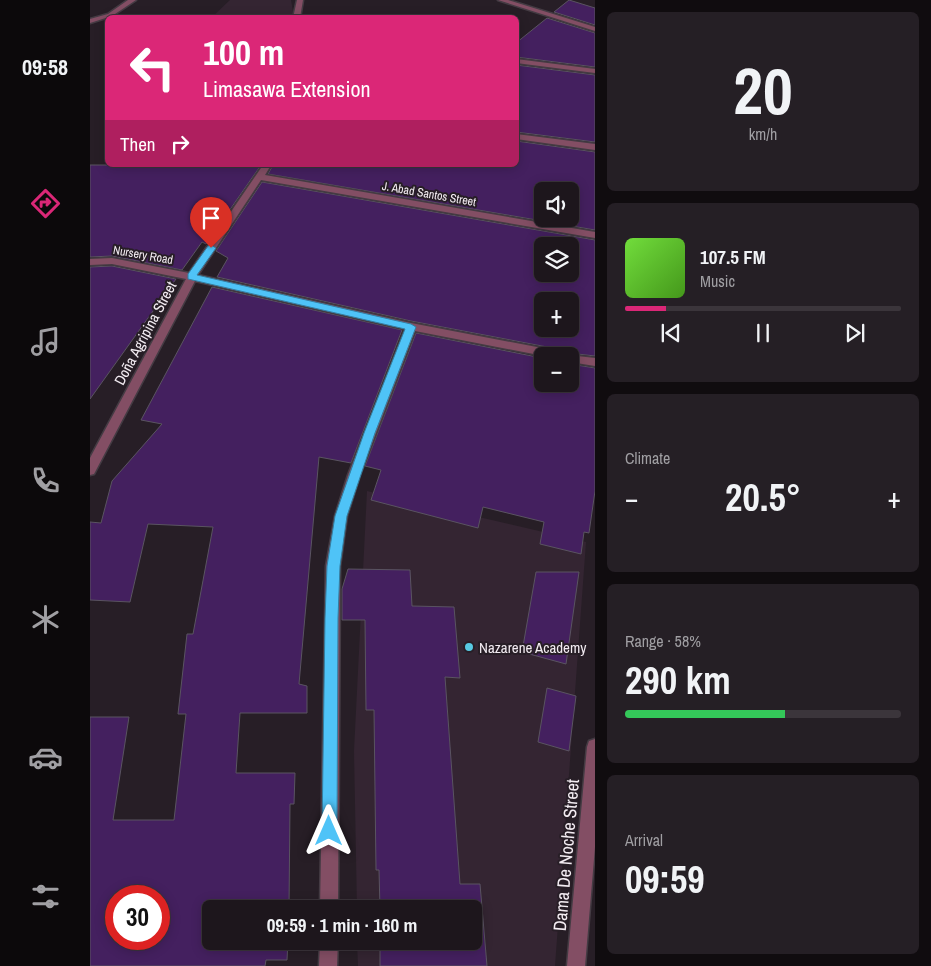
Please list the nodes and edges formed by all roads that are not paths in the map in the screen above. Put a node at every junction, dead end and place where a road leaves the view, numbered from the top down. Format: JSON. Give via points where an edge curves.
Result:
{"nodes":[{"id":1,"x":132,"y":0,"type":"edge"},
{"id":2,"x":300,"y":0,"type":"edge"},
{"id":3,"x":501,"y":0,"type":"edge"},
{"id":4,"x":110,"y":15,"type":"edge"},
{"id":5,"x":297,"y":15,"type":"edge"},
{"id":6,"x":105,"y":16,"type":"edge"},
{"id":7,"x":90,"y":21,"type":"edge"},
{"id":8,"x":595,"y":29,"type":"edge"},
{"id":9,"x":519,"y":61,"type":"edge"},
{"id":10,"x":595,"y":72,"type":"edge"},
{"id":11,"x":519,"y":136,"type":"edge"},
{"id":12,"x":595,"y":147,"type":"edge"},
{"id":13,"x":266,"y":167,"type":"edge"},
{"id":14,"x":260,"y":177,"type":"junction"},
{"id":15,"x":595,"y":236,"type":"edge"},
{"id":16,"x":90,"y":262,"type":"edge"},
{"id":17,"x":192,"y":277,"type":"junction"},
{"id":18,"x":411,"y":327,"type":"junction"},
{"id":19,"x":534,"y":350,"type":"edge"},
{"id":20,"x":579,"y":359,"type":"edge"},
{"id":21,"x":595,"y":362,"type":"edge"},
{"id":22,"x":90,"y":470,"type":"edge"},
{"id":23,"x":595,"y":747,"type":"edge"},
{"id":24,"x":329,"y":900,"type":"edge"},
{"id":25,"x":328,"y":950,"type":"edge"},
{"id":26,"x":328,"y":966,"type":"edge"},
{"id":27,"x":576,"y":966,"type":"edge"}],
"edges":[{"from":1,"to":4,"type":"street"},
{"from":2,"to":5,"type":"street"},
{"from":3,"to":8,"type":"street"},
{"from":6,"to":7,"type":"street"},
{"from":9,"to":10,"type":"street"},
{"from":11,"to":12,"type":"street"},
{"from":13,"to":14,"type":"street","name":"Doña Agripina Street"},
{"from":14,"to":15,"type":"street","name":"J. Abad Santos Street"},
{"from":14,"to":17,"type":"street","name":"Doña Agripina Street"},
{"from":16,"to":17,"type":"street","name":"Nursery Road","via":[[112,261]]},
{"from":17,"to":18,"type":"street","name":"Nursery Road"},
{"from":17,"to":22,"type":"street","name":"Doña Agripina Street"},
{"from":18,"to":19,"type":"street","name":"Nursery Road"},
{"from":18,"to":24,"type":"street","via":[[341,516],[334,566],[331,635]]},
{"from":20,"to":21,"type":"street"},
{"from":23,"to":27,"type":"street","name":"Dama De Noche Street"},
{"from":25,"to":26,"type":"street"}]}
